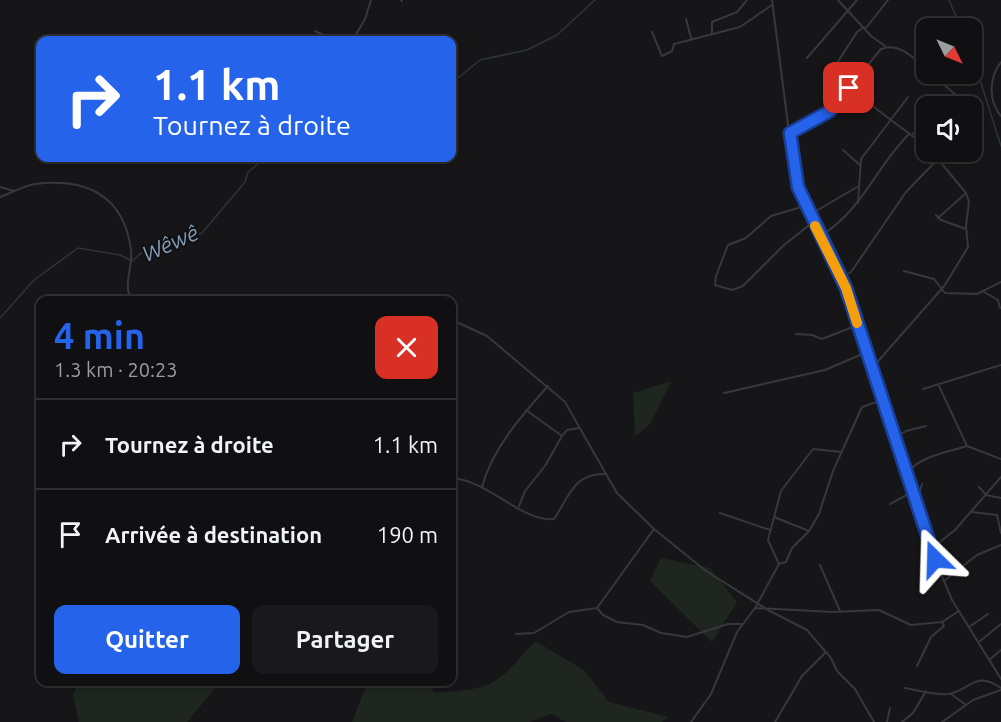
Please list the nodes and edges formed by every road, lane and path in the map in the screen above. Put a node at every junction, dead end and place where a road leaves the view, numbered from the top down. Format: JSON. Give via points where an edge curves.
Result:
{"nodes":[{"id":1,"x":370,"y":0,"type":"edge"},
{"id":2,"x":747,"y":0,"type":"edge"},
{"id":3,"x":772,"y":0,"type":"edge"},
{"id":4,"x":838,"y":0,"type":"edge"},
{"id":5,"x":857,"y":0,"type":"edge"},
{"id":6,"x":888,"y":0,"type":"edge"},
{"id":7,"x":773,"y":5,"type":"junction"},
{"id":8,"x":849,"y":11,"type":"junction"},
{"id":9,"x":687,"y":19,"type":"dead end"},
{"id":10,"x":865,"y":27,"type":"junction"},
{"id":11,"x":315,"y":31,"type":"dead end"},
{"id":12,"x":652,"y":32,"type":"dead end"},
{"id":13,"x":712,"y":34,"type":"junction"},
{"id":14,"x":324,"y":36,"type":"edge"},
{"id":15,"x":355,"y":36,"type":"edge"},
{"id":16,"x":691,"y":38,"type":"junction"},
{"id":17,"x":886,"y":46,"type":"junction"},
{"id":18,"x":807,"y":58,"type":"dead end"},
{"id":19,"x":916,"y":61,"type":"edge"},
{"id":20,"x":1001,"y":62,"type":"edge"},
{"id":21,"x":943,"y":84,"type":"edge"},
{"id":22,"x":849,"y":88,"type":"junction"},
{"id":23,"x":958,"y":96,"type":"edge"},
{"id":24,"x":908,"y":97,"type":"dead end"},
{"id":25,"x":1001,"y":116,"type":"edge"},
{"id":26,"x":892,"y":120,"type":"junction"},
{"id":27,"x":916,"y":129,"type":"edge"},
{"id":28,"x":790,"y":133,"type":"junction"},
{"id":29,"x":911,"y":134,"type":"junction"},
{"id":30,"x":916,"y":138,"type":"edge"},
{"id":31,"x":843,"y":150,"type":"dead end"},
{"id":32,"x":935,"y":162,"type":"edge"},
{"id":33,"x":940,"y":162,"type":"edge"},
{"id":34,"x":860,"y":165,"type":"junction"},
{"id":35,"x":0,"y":187,"type":"edge"},
{"id":36,"x":857,"y":187,"type":"junction"},
{"id":37,"x":14,"y":191,"type":"junction"},
{"id":38,"x":966,"y":193,"type":"junction"},
{"id":39,"x":0,"y":197,"type":"edge"},
{"id":40,"x":858,"y":203,"type":"junction"},
{"id":41,"x":805,"y":206,"type":"junction"},
{"id":42,"x":810,"y":215,"type":"junction"},
{"id":43,"x":813,"y":222,"type":"junction"},
{"id":44,"x":966,"y":229,"type":"junction"},
{"id":45,"x":820,"y":236,"type":"junction"},
{"id":46,"x":904,"y":271,"type":"dead end"},
{"id":47,"x":841,"y":278,"type":"junction"},
{"id":48,"x":1001,"y":282,"type":"edge"},
{"id":49,"x":944,"y":286,"type":"junction"},
{"id":50,"x":984,"y":292,"type":"junction"},
{"id":51,"x":129,"y":296,"type":"edge"},
{"id":52,"x":1000,"y":308,"type":"edge"},
{"id":53,"x":456,"y":322,"type":"edge"},
{"id":54,"x":858,"y":325,"type":"junction"},
{"id":55,"x":796,"y":334,"type":"dead end"},
{"id":56,"x":867,"y":352,"type":"junction"},
{"id":57,"x":1001,"y":365,"type":"edge"},
{"id":58,"x":873,"y":368,"type":"junction"},
{"id":59,"x":548,"y":386,"type":"junction"},
{"id":60,"x":939,"y":386,"type":"junction"},
{"id":61,"x":923,"y":389,"type":"dead end"},
{"id":62,"x":724,"y":393,"type":"dead end"},
{"id":63,"x":882,"y":400,"type":"junction"},
{"id":64,"x":526,"y":410,"type":"junction"},
{"id":65,"x":926,"y":426,"type":"dead end"},
{"id":66,"x":579,"y":428,"type":"junction"},
{"id":67,"x":562,"y":436,"type":"junction"},
{"id":68,"x":894,"y":438,"type":"junction"},
{"id":69,"x":967,"y":446,"type":"junction"},
{"id":70,"x":842,"y":452,"type":"junction"},
{"id":71,"x":1001,"y":459,"type":"edge"},
{"id":72,"x":606,"y":474,"type":"junction"},
{"id":73,"x":906,"y":474,"type":"junction"},
{"id":74,"x":1001,"y":477,"type":"edge"},
{"id":75,"x":456,"y":479,"type":"edge"},
{"id":76,"x":922,"y":484,"type":"dead end"},
{"id":77,"x":482,"y":487,"type":"junction"},
{"id":78,"x":979,"y":487,"type":"dead end"},
{"id":79,"x":912,"y":492,"type":"junction"},
{"id":80,"x":986,"y":495,"type":"junction"},
{"id":81,"x":1001,"y":498,"type":"edge"},
{"id":82,"x":890,"y":504,"type":"dead end"},
{"id":83,"x":916,"y":504,"type":"junction"},
{"id":84,"x":519,"y":507,"type":"junction"},
{"id":85,"x":972,"y":512,"type":"junction"},
{"id":86,"x":720,"y":513,"type":"dead end"},
{"id":87,"x":774,"y":517,"type":"junction"},
{"id":88,"x":1000,"y":524,"type":"edge"},
{"id":89,"x":654,"y":529,"type":"junction"},
{"id":90,"x":770,"y":531,"type":"junction"},
{"id":91,"x":809,"y":531,"type":"junction"},
{"id":92,"x":1001,"y":533,"type":"edge"},
{"id":93,"x":1001,"y":545,"type":"edge"},
{"id":94,"x":931,"y":549,"type":"junction"},
{"id":95,"x":935,"y":559,"type":"junction"},
{"id":96,"x":779,"y":564,"type":"junction"},
{"id":97,"x":820,"y":565,"type":"dead end"},
{"id":98,"x":925,"y":565,"type":"dead end"},
{"id":99,"x":944,"y":581,"type":"junction"},
{"id":100,"x":759,"y":603,"type":"junction"},
{"id":101,"x":597,"y":608,"type":"junction"},
{"id":102,"x":755,"y":608,"type":"junction"},
{"id":103,"x":768,"y":610,"type":"junction"},
{"id":104,"x":840,"y":611,"type":"junction"},
{"id":105,"x":959,"y":611,"type":"junction"},
{"id":106,"x":988,"y":614,"type":"dead end"},
{"id":107,"x":942,"y":622,"type":"junction"},
{"id":108,"x":742,"y":624,"type":"junction"},
{"id":109,"x":1001,"y":624,"type":"edge"},
{"id":110,"x":969,"y":627,"type":"junction"},
{"id":111,"x":516,"y":634,"type":"dead end"},
{"id":112,"x":979,"y":642,"type":"junction"},
{"id":113,"x":1001,"y":650,"type":"edge"},
{"id":114,"x":826,"y":652,"type":"junction"},
{"id":115,"x":989,"y":660,"type":"junction"},
{"id":116,"x":917,"y":666,"type":"dead end"},
{"id":117,"x":1001,"y":669,"type":"edge"},
{"id":118,"x":998,"y":673,"type":"junction"},
{"id":119,"x":1001,"y":679,"type":"edge"},
{"id":120,"x":905,"y":688,"type":"dead end"},
{"id":121,"x":1001,"y":689,"type":"edge"},
{"id":122,"x":926,"y":691,"type":"junction"},
{"id":123,"x":950,"y":694,"type":"junction"},
{"id":124,"x":966,"y":705,"type":"junction"},
{"id":125,"x":890,"y":708,"type":"dead end"},
{"id":126,"x":691,"y":722,"type":"edge"},
{"id":127,"x":775,"y":722,"type":"edge"},
{"id":128,"x":874,"y":722,"type":"edge"},
{"id":129,"x":887,"y":722,"type":"edge"},
{"id":130,"x":902,"y":722,"type":"edge"},
{"id":131,"x":942,"y":722,"type":"edge"}],
"edges":[{"from":1,"to":15,"type":"street"},
{"from":2,"to":13,"type":"street","via":[[737,12],[712,22]]},
{"from":3,"to":7,"type":"street"},
{"from":4,"to":8,"type":"street"},
{"from":5,"to":8,"type":"street"},
{"from":6,"to":10,"type":"street"},
{"from":7,"to":13,"type":"street","via":[[740,27]]},
{"from":7,"to":28,"type":"street"},
{"from":8,"to":10,"type":"street"},
{"from":8,"to":18,"type":"street"},
{"from":9,"to":16,"type":"street"},
{"from":10,"to":17,"type":"street"},
{"from":10,"to":22,"type":"street","via":[[857,32],[830,72]]},
{"from":11,"to":14,"type":"street"},
{"from":12,"to":16,"type":"street","via":[[662,56],[672,51],[674,44]]},
{"from":13,"to":16,"type":"street"},
{"from":17,"to":19,"type":"street","via":[[901,49]]},
{"from":17,"to":22,"type":"street"},
{"from":20,"to":25,"type":"street","via":[[994,70],[990,90]]},
{"from":21,"to":23,"type":"street"},
{"from":22,"to":26,"type":"street"},
{"from":22,"to":28,"type":"street","via":[[830,111]]},
{"from":24,"to":26,"type":"street"},
{"from":26,"to":29,"type":"street"},
{"from":26,"to":34,"type":"street"},
{"from":27,"to":29,"type":"street"},
{"from":28,"to":41,"type":"street","via":[[794,171]]},
{"from":29,"to":30,"type":"street"},
{"from":29,"to":40,"type":"street"},
{"from":31,"to":34,"type":"street"},
{"from":32,"to":47,"type":"street","via":[[906,192],[851,272]]},
{"from":33,"to":38,"type":"street"},
{"from":34,"to":36,"type":"street"},
{"from":35,"to":37,"type":"street"},
{"from":36,"to":40,"type":"street"},
{"from":36,"to":42,"type":"street"},
{"from":37,"to":39,"type":"street"},
{"from":37,"to":51,"type":"street","via":[[33,184],[88,188],[112,203],[126,230],[131,251]]},
{"from":38,"to":44,"type":"street"},
{"from":38,"to":44,"type":"street","via":[[937,217]]},
{"from":40,"to":45,"type":"street","via":[[839,224]]},
{"from":41,"to":42,"type":"street"},
{"from":41,"to":43,"type":"street","via":[[771,216],[746,238],[728,244],[715,285],[732,290],[743,286]]},
{"from":42,"to":43,"type":"street"},
{"from":43,"to":45,"type":"street"},
{"from":44,"to":49,"type":"street","via":[[966,253]]},
{"from":45,"to":47,"type":"street"},
{"from":46,"to":49,"type":"street","via":[[934,279]]},
{"from":47,"to":54,"type":"street"},
{"from":48,"to":50,"type":"street"},
{"from":49,"to":50,"type":"street","via":[[948,293]]},
{"from":49,"to":58,"type":"street"},
{"from":50,"to":52,"type":"street","via":[[998,300]]},
{"from":53,"to":59,"type":"street","via":[[487,336]]},
{"from":54,"to":55,"type":"street","via":[[822,339]]},
{"from":54,"to":56,"type":"street"},
{"from":56,"to":58,"type":"street"},
{"from":56,"to":62,"type":"street","via":[[825,370]]},
{"from":57,"to":60,"type":"street"},
{"from":58,"to":63,"type":"street"},
{"from":59,"to":64,"type":"street"},
{"from":59,"to":66,"type":"street","via":[[566,402]]},
{"from":60,"to":61,"type":"street"},
{"from":60,"to":69,"type":"street"},
{"from":63,"to":68,"type":"street"},
{"from":63,"to":70,"type":"street","via":[[862,407]]},
{"from":64,"to":67,"type":"street"},
{"from":64,"to":77,"type":"street","via":[[513,425]]},
{"from":65,"to":68,"type":"street"},
{"from":66,"to":67,"type":"street","via":[[567,430]]},
{"from":66,"to":72,"type":"street"},
{"from":67,"to":84,"type":"street","via":[[525,491]]},
{"from":68,"to":73,"type":"street"},
{"from":69,"to":71,"type":"street"},
{"from":69,"to":73,"type":"street","via":[[925,459]]},
{"from":70,"to":87,"type":"street","via":[[813,449],[781,491]]},
{"from":70,"to":91,"type":"street"},
{"from":72,"to":84,"type":"street","via":[[590,474],[576,483],[554,519],[534,517]]},
{"from":72,"to":89,"type":"street","via":[[617,493]]},
{"from":73,"to":79,"type":"street"},
{"from":74,"to":80,"type":"street"},
{"from":75,"to":77,"type":"street"},
{"from":76,"to":83,"type":"street"},
{"from":77,"to":84,"type":"street"},
{"from":78,"to":80,"type":"street"},
{"from":79,"to":82,"type":"street"},
{"from":79,"to":83,"type":"street"},
{"from":80,"to":81,"type":"street"},
{"from":80,"to":85,"type":"street"},
{"from":83,"to":94,"type":"street"},
{"from":85,"to":88,"type":"street","via":[[997,514]]},
{"from":85,"to":94,"type":"street"},
{"from":86,"to":90,"type":"street"},
{"from":87,"to":90,"type":"street"},
{"from":87,"to":91,"type":"street"},
{"from":88,"to":92,"type":"street"},
{"from":89,"to":100,"type":"street","via":[[706,571]]},
{"from":89,"to":101,"type":"street"},
{"from":90,"to":96,"type":"street","via":[[768,540]]},
{"from":91,"to":96,"type":"street","via":[[792,548],[786,562]]},
{"from":93,"to":99,"type":"street","via":[[977,555]]},
{"from":94,"to":95,"type":"street"},
{"from":95,"to":98,"type":"street"},
{"from":95,"to":99,"type":"street"},
{"from":96,"to":100,"type":"street"},
{"from":97,"to":104,"type":"street"},
{"from":99,"to":105,"type":"street"},
{"from":100,"to":102,"type":"street"},
{"from":100,"to":103,"type":"street"},
{"from":101,"to":108,"type":"street","via":[[617,622],[687,637],[728,624]]},
{"from":101,"to":111,"type":"street","via":[[569,612],[534,633]]},
{"from":102,"to":103,"type":"street"},
{"from":102,"to":108,"type":"street"},
{"from":103,"to":104,"type":"street"},
{"from":103,"to":114,"type":"street","via":[[807,630]]},
{"from":104,"to":107,"type":"street","via":[[879,610],[911,625]]},
{"from":105,"to":107,"type":"street"},
{"from":105,"to":110,"type":"street"},
{"from":106,"to":110,"type":"street"},
{"from":107,"to":116,"type":"street","via":[[944,626],[931,637]]},
{"from":108,"to":126,"type":"street","via":[[711,694]]},
{"from":109,"to":112,"type":"street"},
{"from":110,"to":112,"type":"street"},
{"from":112,"to":115,"type":"street"},
{"from":113,"to":115,"type":"street"},
{"from":114,"to":127,"type":"street","via":[[802,676]]},
{"from":114,"to":128,"type":"street"},
{"from":115,"to":118,"type":"street"},
{"from":117,"to":118,"type":"street"},
{"from":118,"to":119,"type":"street"},
{"from":120,"to":122,"type":"street"},
{"from":121,"to":123,"type":"street","via":[[982,679]]},
{"from":121,"to":124,"type":"street"},
{"from":122,"to":123,"type":"street"},
{"from":122,"to":130,"type":"street","via":[[913,713]]},
{"from":123,"to":124,"type":"street"},
{"from":124,"to":131,"type":"street"},
{"from":125,"to":129,"type":"street"}]}
